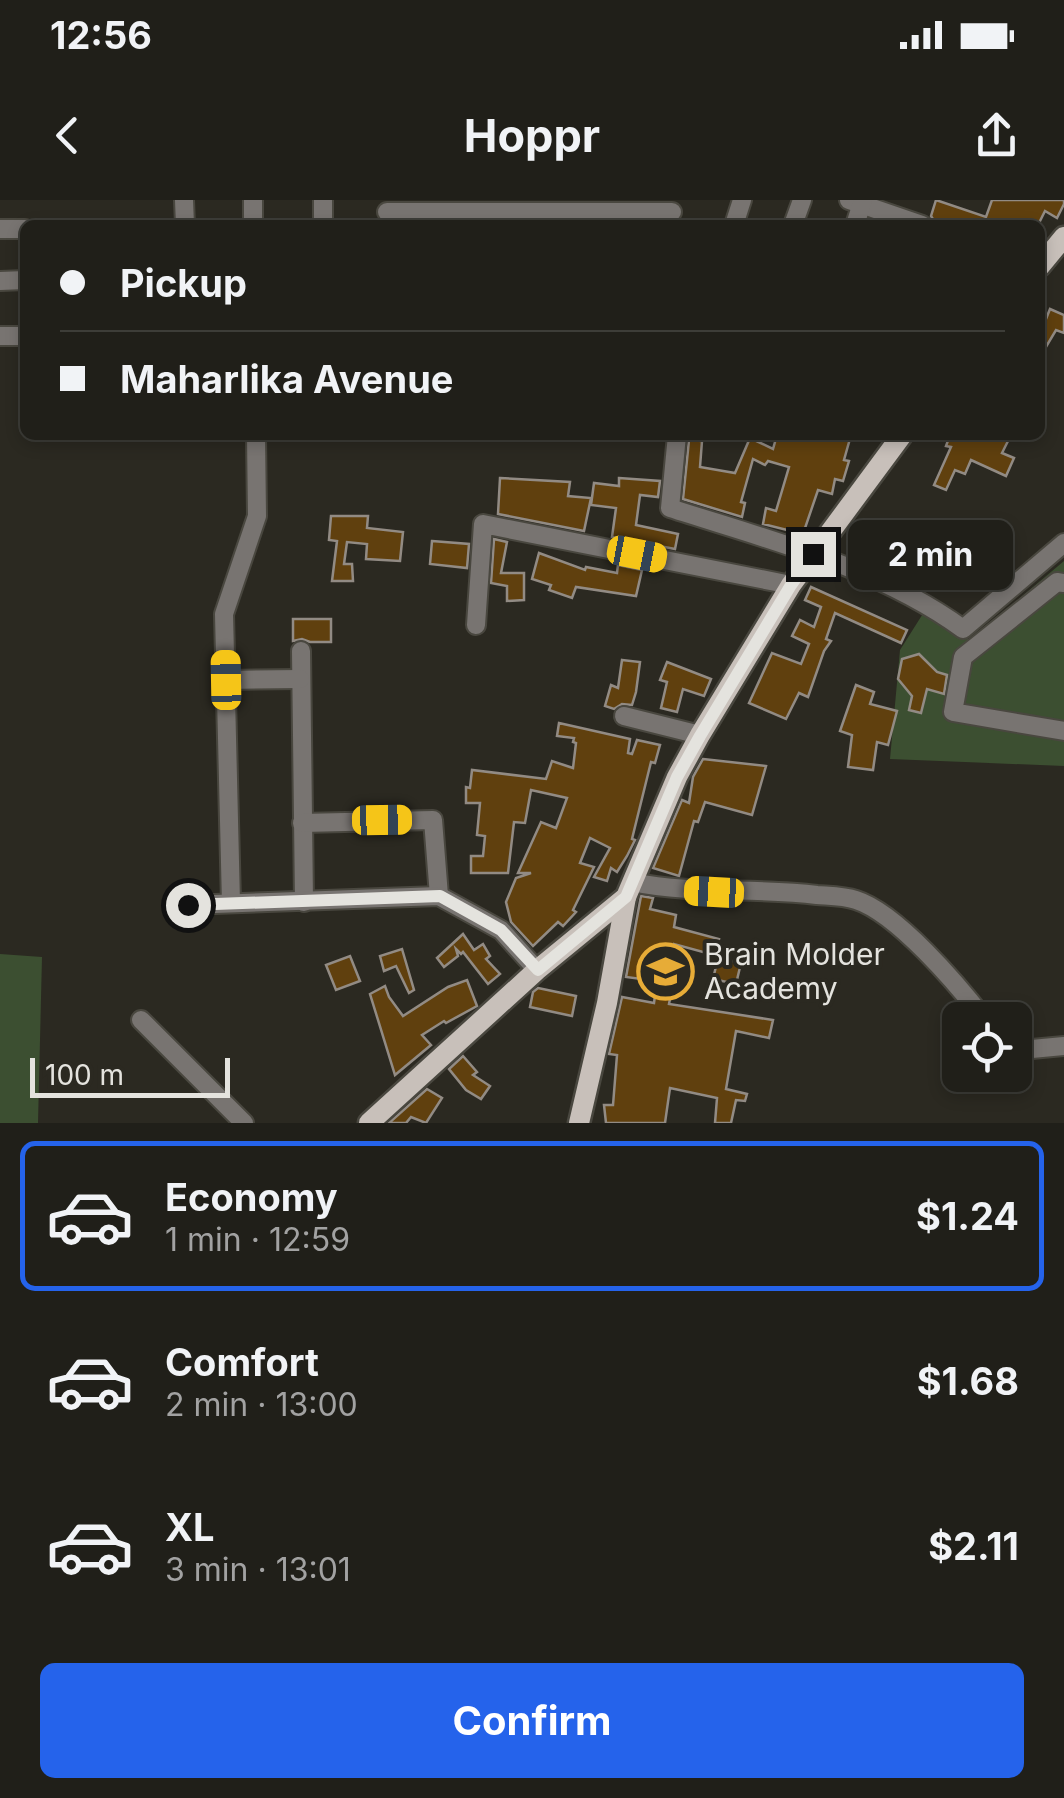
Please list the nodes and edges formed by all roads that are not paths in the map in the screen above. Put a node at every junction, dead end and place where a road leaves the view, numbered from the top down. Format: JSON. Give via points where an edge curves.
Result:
{"nodes":[{"id":1,"x":858,"y":201,"type":"edge"},
{"id":2,"x":388,"y":212,"type":"edge"},
{"id":3,"x":671,"y":212,"type":"edge"},
{"id":4,"x":909,"y":220,"type":"edge"},
{"id":5,"x":1064,"y":237,"type":"edge"},
{"id":6,"x":1045,"y":260,"type":"edge"},
{"id":7,"x":256,"y":440,"type":"edge"},
{"id":8,"x":677,"y":440,"type":"edge"},
{"id":9,"x":898,"y":440,"type":"edge"},
{"id":10,"x":1064,"y":543,"type":"edge"},
{"id":11,"x":813,"y":554,"type":"junction"},
{"id":12,"x":1064,"y":583,"type":"edge"},
{"id":13,"x":791,"y":585,"type":"junction"},
{"id":14,"x":975,"y":621,"type":"junction"},
{"id":15,"x":476,"y":625,"type":"dead end"},
{"id":16,"x":976,"y":647,"type":"junction"},
{"id":17,"x":300,"y":651,"type":"dead end"},
{"id":18,"x":300,"y":679,"type":"junction"},
{"id":19,"x":226,"y":680,"type":"junction"},
{"id":20,"x":624,"y":716,"type":"dead end"},
{"id":21,"x":1064,"y":731,"type":"edge"},
{"id":22,"x":700,"y":736,"type":"junction"},
{"id":23,"x":302,"y":822,"type":"junction"},
{"id":24,"x":629,"y":889,"type":"junction"},
{"id":25,"x":440,"y":896,"type":"junction"},
{"id":26,"x":304,"y":902,"type":"junction"},
{"id":27,"x":231,"y":903,"type":"junction"},
{"id":28,"x":188,"y":905,"type":"dead end"},
{"id":29,"x":538,"y":970,"type":"junction"},
{"id":30,"x":971,"y":1002,"type":"edge"},
{"id":31,"x":140,"y":1020,"type":"dead end"},
{"id":32,"x":1064,"y":1046,"type":"edge"},
{"id":33,"x":1032,"y":1049,"type":"edge"},
{"id":34,"x":244,"y":1123,"type":"edge"},
{"id":35,"x":368,"y":1123,"type":"edge"},
{"id":36,"x":579,"y":1123,"type":"edge"}],
"edges":[{"from":1,"to":4,"type":"street"},
{"from":2,"to":3,"type":"street"},
{"from":5,"to":6,"type":"main road"},
{"from":7,"to":19,"type":"street","via":[[257,516],[224,614]]},
{"from":8,"to":11,"type":"street","via":[[670,508]]},
{"from":9,"to":11,"type":"main road"},
{"from":10,"to":14,"type":"street"},
{"from":11,"to":13,"type":"main road"},
{"from":11,"to":14,"type":"street","via":[[932,606],[963,628]]},
{"from":12,"to":16,"type":"street"},
{"from":13,"to":15,"type":"street","via":[[483,524]]},
{"from":13,"to":22,"type":"main road"},
{"from":14,"to":16,"type":"street"},
{"from":16,"to":21,"type":"street","via":[[962,657],[953,712]]},
{"from":17,"to":18,"type":"street"},
{"from":18,"to":19,"type":"street"},
{"from":18,"to":23,"type":"street"},
{"from":19,"to":27,"type":"street"},
{"from":20,"to":22,"type":"street"},
{"from":22,"to":24,"type":"main road"},
{"from":23,"to":25,"type":"street","via":[[433,820]]},
{"from":23,"to":26,"type":"street"},
{"from":24,"to":29,"type":"main road"},
{"from":24,"to":30,"type":"street","via":[[791,891],[856,900],[888,920]]},
{"from":24,"to":36,"type":"main road"},
{"from":25,"to":26,"type":"street"},
{"from":25,"to":29,"type":"street","via":[[501,930]]},
{"from":26,"to":27,"type":"street"},
{"from":27,"to":28,"type":"street"},
{"from":29,"to":35,"type":"main road"},
{"from":31,"to":34,"type":"street"},
{"from":32,"to":33,"type":"street"}]}
